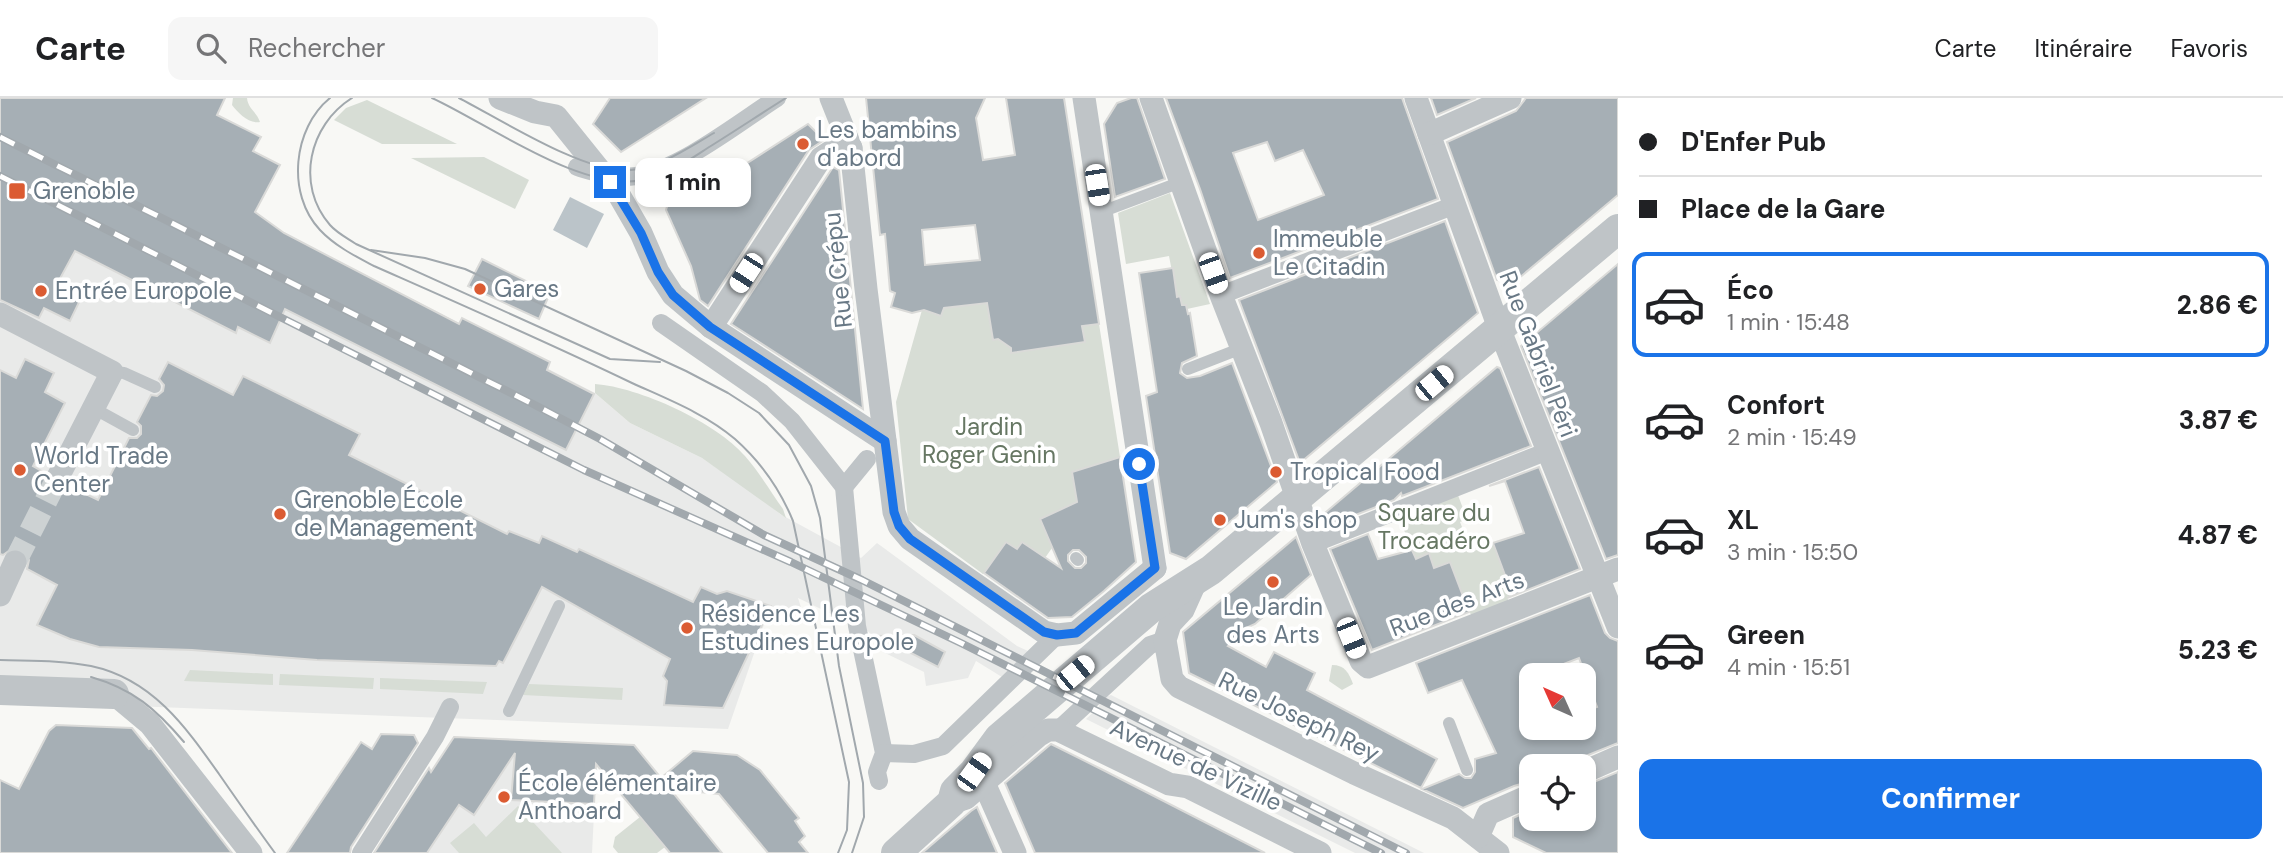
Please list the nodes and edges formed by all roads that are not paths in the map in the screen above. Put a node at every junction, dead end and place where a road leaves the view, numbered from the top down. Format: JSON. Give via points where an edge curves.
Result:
{"nodes":[{"id":1,"x":500,"y":98,"type":"edge"},
{"id":2,"x":777,"y":98,"type":"edge"},
{"id":3,"x":831,"y":98,"type":"edge"},
{"id":4,"x":1150,"y":98,"type":"edge"},
{"id":5,"x":1416,"y":98,"type":"edge"},
{"id":6,"x":1510,"y":98,"type":"edge"},
{"id":7,"x":1085,"y":99,"type":"edge"},
{"id":8,"x":563,"y":107,"type":"edge"},
{"id":9,"x":1429,"y":134,"type":"junction"},
{"id":10,"x":851,"y":148,"type":"junction"},
{"id":11,"x":578,"y":167,"type":"dead end"},
{"id":12,"x":606,"y":176,"type":"junction"},
{"id":13,"x":1181,"y":182,"type":"junction"},
{"id":14,"x":1455,"y":205,"type":"junction"},
{"id":15,"x":1101,"y":212,"type":"junction"},
{"id":16,"x":1618,"y":229,"type":"edge"},
{"id":17,"x":1221,"y":295,"type":"junction"},
{"id":18,"x":0,"y":314,"type":"edge"},
{"id":19,"x":661,"y":323,"type":"dead end"},
{"id":20,"x":710,"y":327,"type":"junction"},
{"id":21,"x":1499,"y":328,"type":"junction"},
{"id":22,"x":1242,"y":348,"type":"junction"},
{"id":23,"x":1188,"y":369,"type":"dead end"},
{"id":24,"x":112,"y":372,"type":"junction"},
{"id":25,"x":155,"y":387,"type":"dead end"},
{"id":26,"x":93,"y":408,"type":"junction"},
{"id":27,"x":133,"y":430,"type":"dead end"},
{"id":28,"x":885,"y":441,"type":"junction"},
{"id":29,"x":1548,"y":451,"type":"junction"},
{"id":30,"x":867,"y":459,"type":"dead end"},
{"id":31,"x":57,"y":479,"type":"tunnel mouth"},
{"id":32,"x":844,"y":487,"type":"junction"},
{"id":33,"x":1297,"y":498,"type":"junction"},
{"id":34,"x":1312,"y":544,"type":"junction"},
{"id":35,"x":15,"y":562,"type":"tunnel mouth"},
{"id":36,"x":1155,"y":568,"type":"junction"},
{"id":37,"x":1608,"y":573,"type":"edge"},
{"id":38,"x":1186,"y":586,"type":"junction"},
{"id":39,"x":0,"y":594,"type":"edge"},
{"id":40,"x":559,"y":606,"type":"dead end"},
{"id":41,"x":1618,"y":627,"type":"edge"},
{"id":42,"x":1057,"y":635,"type":"junction"},
{"id":43,"x":1165,"y":640,"type":"junction"},
{"id":44,"x":0,"y":690,"type":"edge"},
{"id":45,"x":114,"y":694,"type":"joint"},
{"id":46,"x":450,"y":708,"type":"dead end"},
{"id":47,"x":509,"y":711,"type":"dead end"},
{"id":48,"x":1448,"y":723,"type":"dead end"},
{"id":49,"x":1053,"y":730,"type":"junction"},
{"id":50,"x":884,"y":753,"type":"junction"},
{"id":51,"x":1618,"y":757,"type":"edge"},
{"id":52,"x":1596,"y":767,"type":"edge"},
{"id":53,"x":1467,"y":770,"type":"dead end"},
{"id":54,"x":879,"y":781,"type":"dead end"},
{"id":55,"x":984,"y":783,"type":"junction"},
{"id":56,"x":1519,"y":798,"type":"edge"},
{"id":57,"x":951,"y":803,"type":"junction"},
{"id":58,"x":1478,"y":837,"type":"junction"},
{"id":59,"x":251,"y":853,"type":"edge"},
{"id":60,"x":361,"y":853,"type":"edge"},
{"id":61,"x":896,"y":853,"type":"edge"},
{"id":62,"x":1015,"y":853,"type":"edge"},
{"id":63,"x":1321,"y":853,"type":"edge"},
{"id":64,"x":1498,"y":853,"type":"edge"}],
"edges":[{"from":1,"to":8,"type":"street","via":[[535,111]]},
{"from":2,"to":12,"type":"street","via":[[664,168],[636,176]]},
{"from":3,"to":10,"type":"street","name":"Rue Crépu"},
{"from":4,"to":13,"type":"street","name":"Rue des Arts"},
{"from":5,"to":9,"type":"street","name":"Rue Gabriel Péri"},
{"from":6,"to":9,"type":"street"},
{"from":7,"to":15,"type":"street"},
{"from":8,"to":12,"type":"street"},
{"from":9,"to":14,"type":"street","name":"Rue Gabriel Péri"},
{"from":10,"to":20,"type":"street","via":[[835,149],[821,158]]},
{"from":10,"to":28,"type":"street","name":"Rue Crépu"},
{"from":11,"to":12,"type":"street"},
{"from":12,"to":20,"type":"street","via":[[673,295]]},
{"from":13,"to":15,"type":"lane"},
{"from":13,"to":17,"type":"street","name":"Rue des Arts"},
{"from":14,"to":17,"type":"street"},
{"from":14,"to":21,"type":"street","name":"Rue Gabriel Péri"},
{"from":15,"to":36,"type":"street"},
{"from":16,"to":21,"type":"street"},
{"from":17,"to":22,"type":"street","name":"Rue des Arts"},
{"from":18,"to":24,"type":"street"},
{"from":19,"to":32,"type":"street","via":[[762,393],[792,421]]},
{"from":20,"to":28,"type":"street"},
{"from":21,"to":29,"type":"street","name":"Rue Gabriel Péri"},
{"from":21,"to":33,"type":"street"},
{"from":22,"to":23,"type":"lane"},
{"from":22,"to":33,"type":"street","name":"Rue des Arts"},
{"from":24,"to":25,"type":"lane"},
{"from":24,"to":26,"type":"street"},
{"from":26,"to":27,"type":"lane"},
{"from":26,"to":31,"type":"street"},
{"from":28,"to":42,"type":"street","name":"Rue Crépu","via":[[894,512],[910,539],[1044,632]]},
{"from":29,"to":34,"type":"street"},
{"from":29,"to":37,"type":"street","name":"Rue Gabriel Péri"},
{"from":30,"to":32,"type":"street"},
{"from":32,"to":50,"type":"street","via":[[857,626]]},
{"from":33,"to":34,"type":"street","name":"Rue des Arts"},
{"from":33,"to":38,"type":"street"},
{"from":34,"to":37,"type":"street","name":"Rue des Arts","via":[[1361,661],[1368,667]]},
{"from":35,"to":39,"type":"street"},
{"from":36,"to":38,"type":"street"},
{"from":36,"to":42,"type":"street","via":[[1108,597],[1076,633]]},
{"from":37,"to":41,"type":"street","name":"Rue Gabriel Péri"},
{"from":38,"to":43,"type":"street","via":[[1183,610],[1170,624]]},
{"from":38,"to":57,"type":"street","via":[[1151,608],[999,738],[955,791]]},
{"from":40,"to":47,"type":"lane"},
{"from":42,"to":50,"type":"street","via":[[943,746],[914,754]]},
{"from":43,"to":49,"type":"street","via":[[1150,645]]},
{"from":43,"to":58,"type":"street","name":"Rue Joseph Rey","via":[[1172,679],[1179,687],[1453,818]]},
{"from":44,"to":45,"type":"street"},
{"from":45,"to":59,"type":"street","via":[[150,724]]},
{"from":46,"to":60,"type":"street"},
{"from":48,"to":53,"type":"lane"},
{"from":49,"to":55,"type":"street"},
{"from":49,"to":63,"type":"street","name":"Avenue de Vizille","via":[[1168,784],[1188,787]]},
{"from":50,"to":54,"type":"street","via":[[877,772]]},
{"from":51,"to":52,"type":"street"},
{"from":55,"to":57,"type":"street"},
{"from":55,"to":62,"type":"street"},
{"from":56,"to":58,"type":"street","via":[[1483,808]]},
{"from":57,"to":61,"type":"street"},
{"from":58,"to":64,"type":"street","name":"Rue Joseph Rey"}]}
